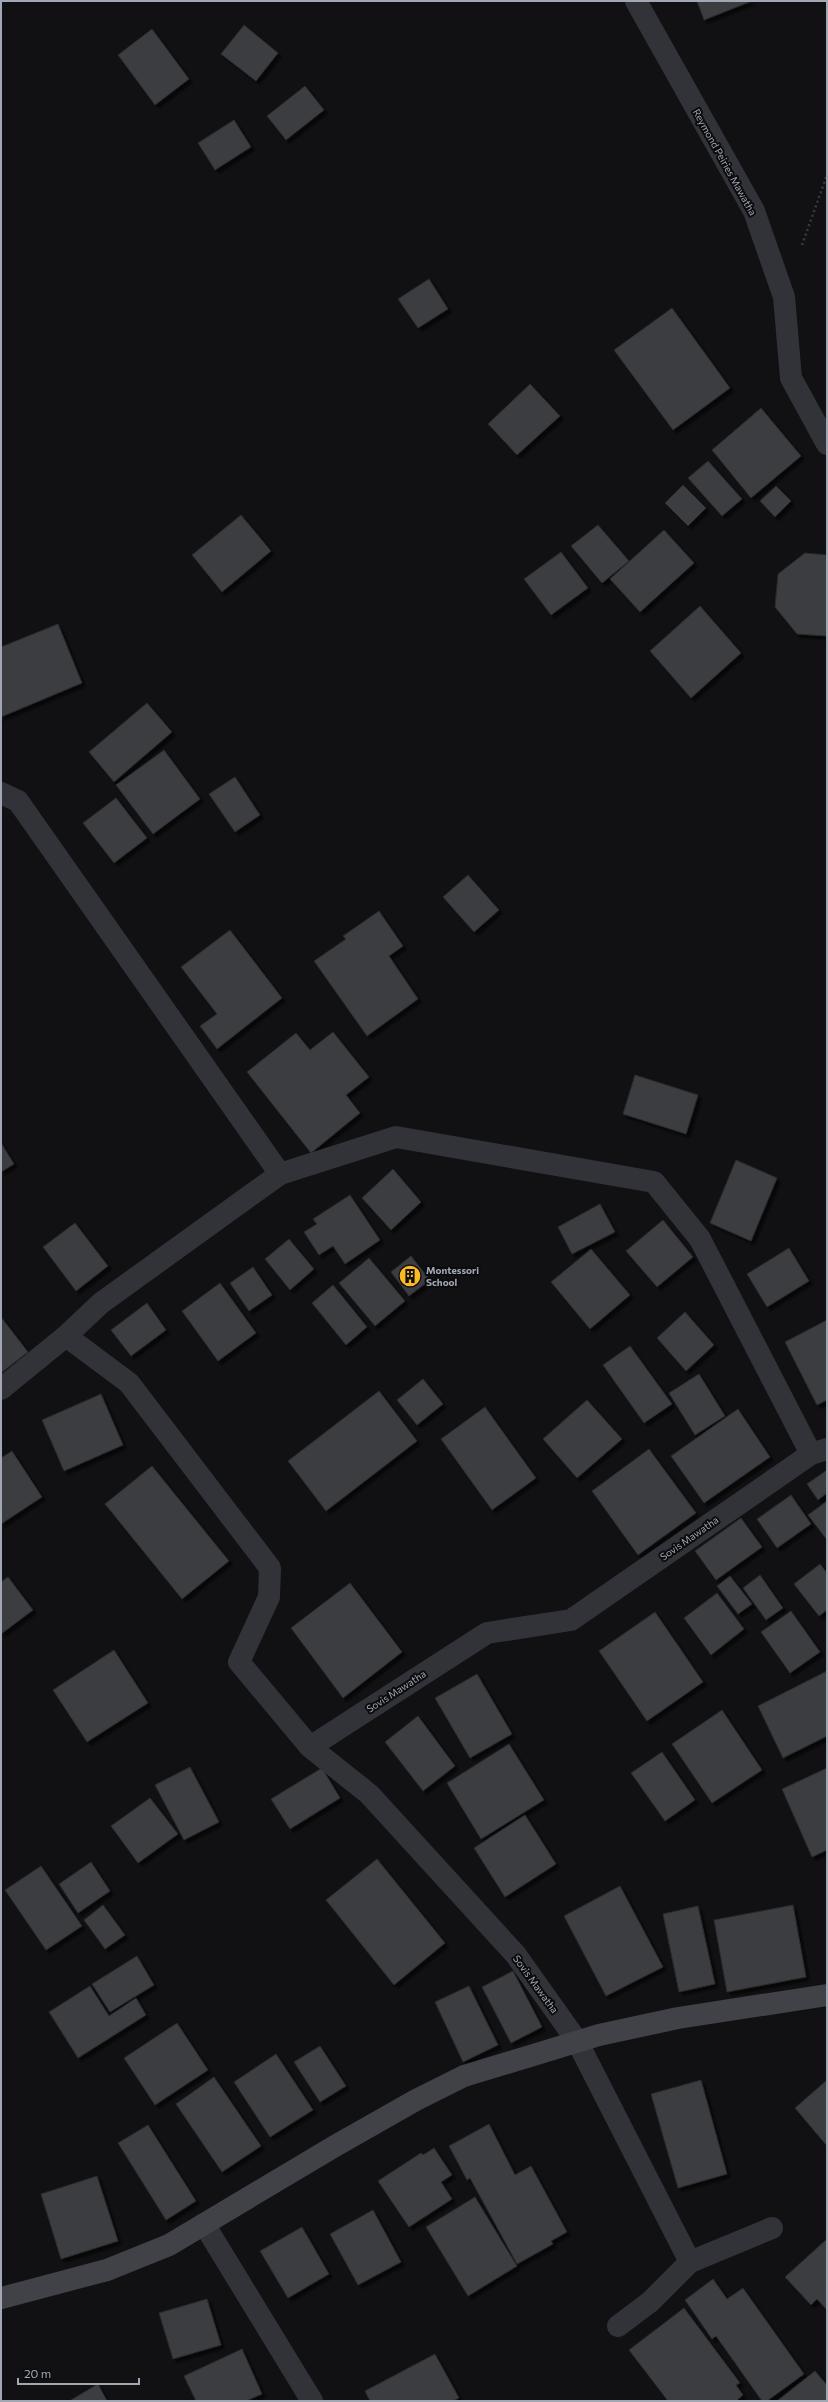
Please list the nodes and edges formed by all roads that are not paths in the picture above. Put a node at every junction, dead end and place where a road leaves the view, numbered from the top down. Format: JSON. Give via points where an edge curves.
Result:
{"nodes":[{"id":1,"x":636,"y":1,"type":"edge"},
{"id":2,"x":827,"y":444,"type":"edge"},
{"id":3,"x":1,"y":793,"type":"edge"},
{"id":4,"x":280,"y":1174,"type":"junction"},
{"id":5,"x":66,"y":1336,"type":"junction"},
{"id":6,"x":1,"y":1389,"type":"edge"},
{"id":7,"x":819,"y":1451,"type":"edge"},
{"id":8,"x":310,"y":1747,"type":"junction"},
{"id":9,"x":827,"y":1995,"type":"edge"},
{"id":10,"x":577,"y":2041,"type":"junction"},
{"id":11,"x":204,"y":2224,"type":"junction"},
{"id":12,"x":772,"y":2228,"type":"dead end"},
{"id":13,"x":690,"y":2262,"type":"junction"},
{"id":14,"x":1,"y":2298,"type":"edge"},
{"id":15,"x":618,"y":2326,"type":"dead end"},
{"id":16,"x":312,"y":2401,"type":"edge"}],
"edges":[{"from":1,"to":2,"type":"street","name":"Reymond Peiries Mawatha","via":[[754,211],[784,297],[791,378]]},
{"from":3,"to":4,"type":"street","via":[[18,800]]},
{"from":4,"to":5,"type":"street","via":[[101,1303]]},
{"from":4,"to":7,"type":"street","via":[[396,1138],[654,1182],[700,1239]]},
{"from":5,"to":6,"type":"street"},
{"from":5,"to":8,"type":"street","via":[[129,1382],[270,1568],[270,1597],[239,1662]]},
{"from":7,"to":8,"type":"street","name":"Sovis Mawatha","via":[[571,1620],[487,1633]]},
{"from":8,"to":10,"type":"street","name":"Sovis Mawatha","via":[[369,1794],[516,1955]]},
{"from":9,"to":10,"type":"street","via":[[678,2018]]},
{"from":10,"to":11,"type":"street","via":[[464,2076],[342,2142]]},
{"from":10,"to":13,"type":"street","name":"Sovis Mawatha"},
{"from":11,"to":14,"type":"street","via":[[169,2245],[140,2258],[107,2270]]},
{"from":11,"to":16,"type":"street"},
{"from":12,"to":13,"type":"street"},
{"from":13,"to":15,"type":"street","via":[[650,2302]]}]}
